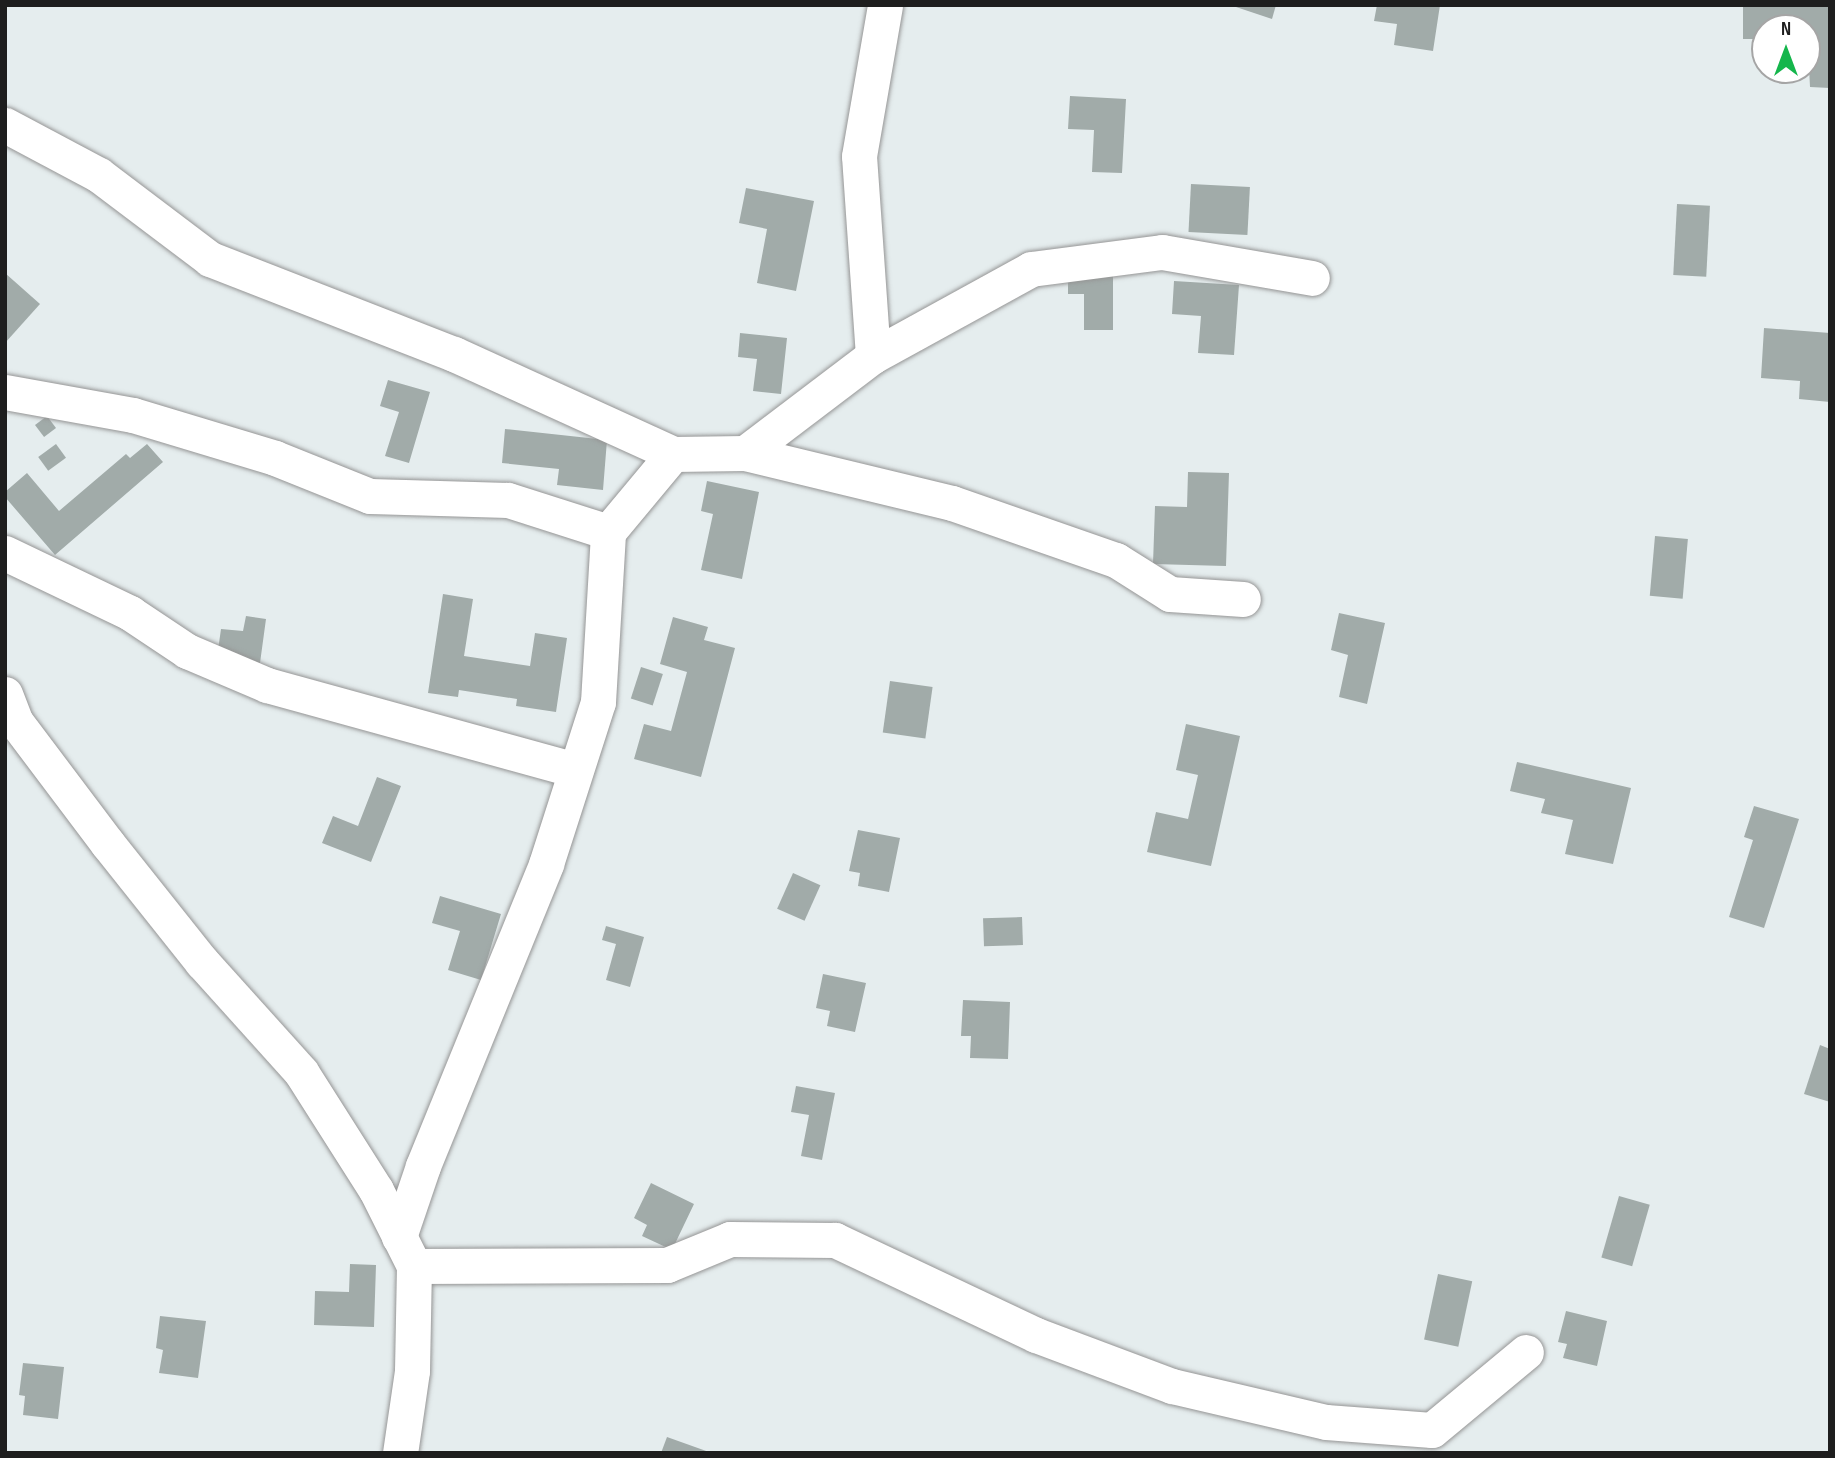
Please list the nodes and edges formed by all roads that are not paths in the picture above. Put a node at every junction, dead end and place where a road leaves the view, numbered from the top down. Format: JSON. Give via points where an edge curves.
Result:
{"nodes":[{"id":1,"x":885,"y":5,"type":"edge"},
{"id":2,"x":5,"y":125,"type":"edge"},
{"id":3,"x":1312,"y":278,"type":"dead end"},
{"id":4,"x":873,"y":356,"type":"junction"},
{"id":5,"x":5,"y":392,"type":"edge"},
{"id":6,"x":745,"y":453,"type":"junction"},
{"id":7,"x":673,"y":454,"type":"junction"},
{"id":8,"x":608,"y":532,"type":"junction"},
{"id":9,"x":5,"y":553,"type":"edge"},
{"id":10,"x":1243,"y":600,"type":"dead end"},
{"id":11,"x":9,"y":715,"type":"edge"},
{"id":12,"x":576,"y":769,"type":"junction"},
{"id":13,"x":407,"y":1251,"type":"junction"},
{"id":14,"x":1526,"y":1352,"type":"dead end"},
{"id":15,"x":400,"y":1453,"type":"edge"}],
"edges":[{"from":1,"to":4,"type":"street","via":[[859,156]]},
{"from":2,"to":7,"type":"street","via":[[99,175],[210,259],[454,354]]},
{"from":3,"to":4,"type":"street","via":[[1162,252],[1031,269]]},
{"from":4,"to":6,"type":"street"},
{"from":5,"to":8,"type":"street","via":[[132,415],[275,458],[370,496],[508,500]]},
{"from":6,"to":7,"type":"street"},
{"from":6,"to":10,"type":"street","via":[[952,503],[1116,560],[1170,594]]},
{"from":7,"to":8,"type":"street"},
{"from":8,"to":12,"type":"street","via":[[598,702]]},
{"from":9,"to":12,"type":"street","via":[[130,613],[187,651],[267,685]]},
{"from":11,"to":13,"type":"street","via":[[202,962],[301,1072],[376,1189]]},
{"from":12,"to":13,"type":"street","via":[[546,864],[423,1166]]},
{"from":13,"to":14,"type":"street","via":[[667,1265],[730,1239],[835,1240],[1035,1335],[1172,1386],[1339,1423],[1432,1430]]},
{"from":13,"to":15,"type":"street","via":[[412,1371]]}]}
